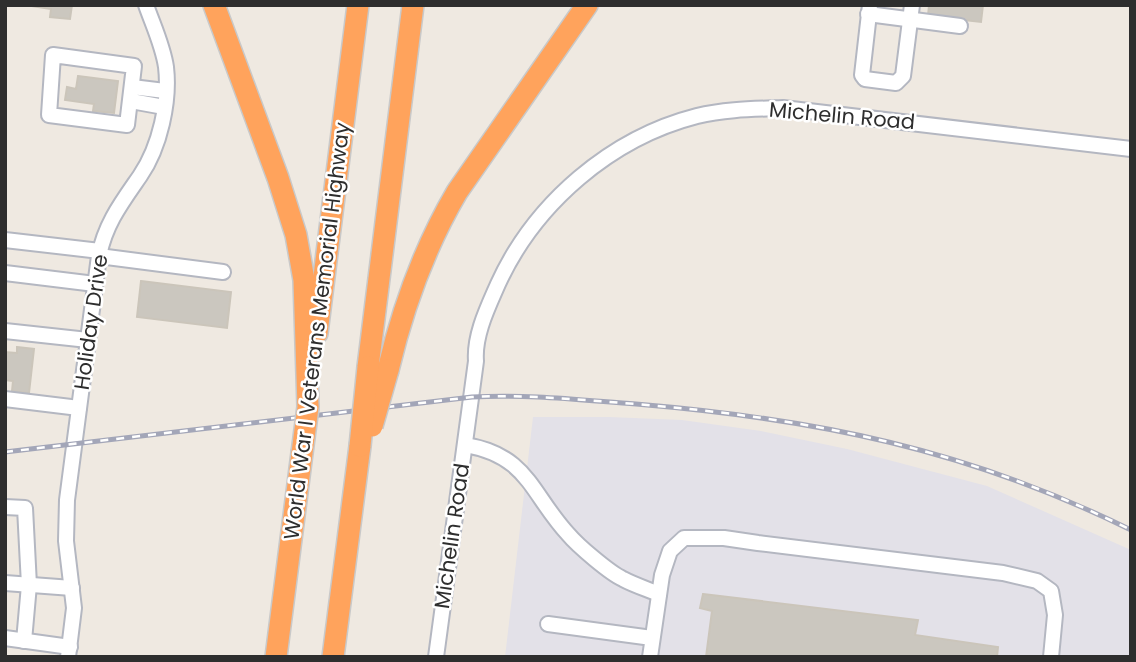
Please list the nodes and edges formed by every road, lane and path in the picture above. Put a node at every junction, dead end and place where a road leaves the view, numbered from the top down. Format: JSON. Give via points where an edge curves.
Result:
{"nodes":[{"id":1,"x":146,"y":5,"type":"edge"},
{"id":2,"x":214,"y":5,"type":"edge"},
{"id":3,"x":358,"y":5,"type":"edge"},
{"id":4,"x":413,"y":5,"type":"edge"},
{"id":5,"x":587,"y":5,"type":"edge"},
{"id":6,"x":869,"y":10,"type":"edge"},
{"id":7,"x":911,"y":12,"type":"edge"},
{"id":8,"x":960,"y":26,"type":"dead end"},
{"id":9,"x":165,"y":91,"type":"junction"},
{"id":10,"x":131,"y":94,"type":"junction"},
{"id":11,"x":164,"y":107,"type":"junction"},
{"id":12,"x":1131,"y":149,"type":"edge"},
{"id":13,"x":5,"y":240,"type":"edge"},
{"id":14,"x":99,"y":254,"type":"junction"},
{"id":15,"x":223,"y":272,"type":"dead end"},
{"id":16,"x":5,"y":273,"type":"edge"},
{"id":17,"x":95,"y":284,"type":"junction"},
{"id":18,"x":5,"y":331,"type":"edge"},
{"id":19,"x":88,"y":340,"type":"junction"},
{"id":20,"x":378,"y":368,"type":"junction"},
{"id":21,"x":309,"y":376,"type":"junction"},
{"id":22,"x":5,"y":399,"type":"edge"},
{"id":23,"x":79,"y":408,"type":"junction"},
{"id":24,"x":465,"y":445,"type":"junction"},
{"id":25,"x":5,"y":508,"type":"edge"},
{"id":26,"x":5,"y":583,"type":"edge"},
{"id":27,"x":29,"y":585,"type":"junction"},
{"id":28,"x":72,"y":588,"type":"junction"},
{"id":29,"x":659,"y":594,"type":"junction"},
{"id":30,"x":548,"y":624,"type":"dead end"},
{"id":31,"x":5,"y":638,"type":"edge"},
{"id":32,"x":652,"y":638,"type":"junction"},
{"id":33,"x":24,"y":641,"type":"junction"},
{"id":34,"x":69,"y":652,"type":"edge"},
{"id":35,"x":276,"y":657,"type":"edge"},
{"id":36,"x":332,"y":657,"type":"edge"},
{"id":37,"x":436,"y":657,"type":"edge"},
{"id":38,"x":650,"y":657,"type":"edge"},
{"id":39,"x":1051,"y":657,"type":"edge"}],
"edges":[{"from":1,"to":9,"type":"street","name":"Holiday Drive","via":[[163,52]]},
{"from":2,"to":21,"type":"highway","via":[[296,235],[304,280]]},
{"from":3,"to":21,"type":"highway","name":"World War I Veterans Memorial Highway"},
{"from":4,"to":20,"type":"highway"},
{"from":5,"to":20,"type":"highway","via":[[438,225],[397,332]]},
{"from":6,"to":7,"type":"street"},
{"from":6,"to":7,"type":"street","via":[[862,75],[896,83],[903,76]]},
{"from":7,"to":8,"type":"street"},
{"from":9,"to":10,"type":"street"},
{"from":9,"to":11,"type":"street","name":"Holiday Drive"},
{"from":10,"to":10,"type":"street","via":[[134,66],[53,55],[49,115],[127,125]]},
{"from":10,"to":11,"type":"street"},
{"from":11,"to":14,"type":"street","name":"Holiday Drive","via":[[151,156],[116,207]]},
{"from":12,"to":24,"type":"street","name":"Michelin Road","via":[[783,108],[698,116],[654,132],[598,163],[561,194],[504,270],[476,351]]},
{"from":13,"to":14,"type":"street"},
{"from":14,"to":15,"type":"street"},
{"from":14,"to":17,"type":"street","name":"Holiday Drive"},
{"from":16,"to":17,"type":"street"},
{"from":17,"to":19,"type":"street","name":"Holiday Drive"},
{"from":18,"to":19,"type":"street"},
{"from":19,"to":23,"type":"street","name":"Holiday Drive"},
{"from":20,"to":36,"type":"highway","bridge":true,"via":[[356,475]]},
{"from":21,"to":35,"type":"highway","name":"World War I Veterans Memorial Highway","bridge":true},
{"from":22,"to":23,"type":"street"},
{"from":23,"to":28,"type":"street","name":"Holiday Drive","via":[[66,521]]},
{"from":24,"to":29,"type":"street","via":[[490,450],[512,462],[568,535],[621,578]]},
{"from":24,"to":37,"type":"street","name":"Michelin Road"},
{"from":25,"to":27,"type":"street","via":[[25,508]]},
{"from":26,"to":27,"type":"street"},
{"from":27,"to":28,"type":"street"},
{"from":27,"to":33,"type":"street"},
{"from":28,"to":34,"type":"street","name":"Holiday Drive"},
{"from":29,"to":32,"type":"street"},
{"from":29,"to":39,"type":"street","via":[[670,551],[684,538],[724,538],[1003,573],[1037,581],[1051,591],[1055,615]]},
{"from":30,"to":32,"type":"street"},
{"from":31,"to":33,"type":"street"},
{"from":32,"to":38,"type":"street"},
{"from":33,"to":34,"type":"street"}]}
